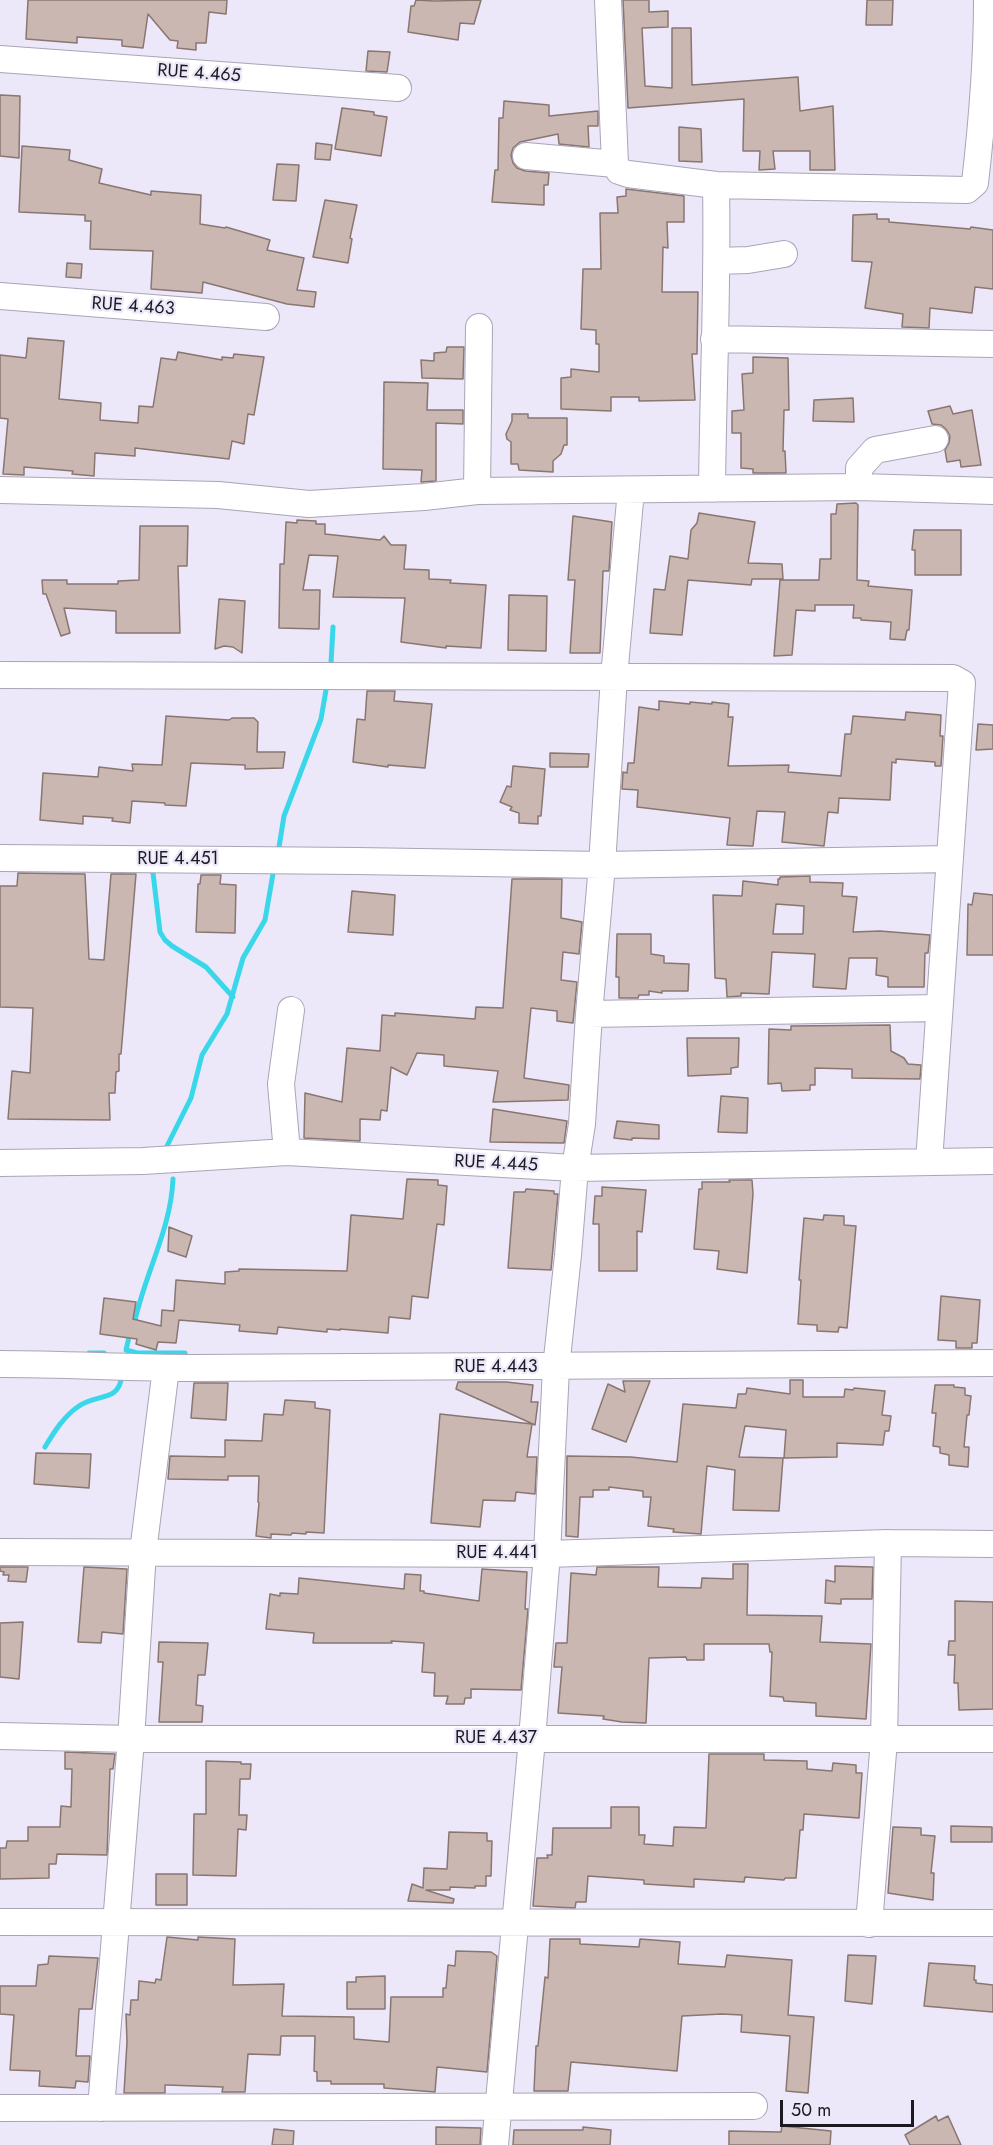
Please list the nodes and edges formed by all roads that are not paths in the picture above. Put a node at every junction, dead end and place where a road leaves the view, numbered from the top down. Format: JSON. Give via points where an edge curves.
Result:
{"nodes":[{"id":1,"x":608,"y":0,"type":"edge"},
{"id":2,"x":987,"y":0,"type":"edge"},
{"id":3,"x":0,"y":59,"type":"edge"},
{"id":4,"x":398,"y":88,"type":"dead end"},
{"id":5,"x":526,"y":156,"type":"dead end"},
{"id":6,"x":615,"y":164,"type":"junction"},
{"id":7,"x":716,"y":185,"type":"junction"},
{"id":8,"x":784,"y":254,"type":"dead end"},
{"id":9,"x":717,"y":261,"type":"junction"},
{"id":10,"x":0,"y":296,"type":"edge"},
{"id":11,"x":266,"y":317,"type":"dead end"},
{"id":12,"x":479,"y":327,"type":"dead end"},
{"id":13,"x":714,"y":339,"type":"junction"},
{"id":14,"x":993,"y":344,"type":"edge"},
{"id":15,"x":935,"y":439,"type":"dead end"},
{"id":16,"x":859,"y":487,"type":"junction"},
{"id":17,"x":712,"y":489,"type":"junction"},
{"id":18,"x":0,"y":490,"type":"edge"},
{"id":19,"x":631,"y":490,"type":"junction"},
{"id":20,"x":477,"y":491,"type":"junction"},
{"id":21,"x":993,"y":491,"type":"edge"},
{"id":22,"x":0,"y":675,"type":"edge"},
{"id":23,"x":614,"y":677,"type":"junction"},
{"id":24,"x":0,"y":858,"type":"edge"},
{"id":25,"x":950,"y":859,"type":"junction"},
{"id":26,"x":602,"y":866,"type":"junction"},
{"id":27,"x":939,"y":1008,"type":"junction"},
{"id":28,"x":291,"y":1010,"type":"dead end"},
{"id":29,"x":589,"y":1014,"type":"junction"},
{"id":30,"x":287,"y":1152,"type":"junction"},
{"id":31,"x":993,"y":1161,"type":"edge"},
{"id":32,"x":929,"y":1162,"type":"junction"},
{"id":33,"x":0,"y":1163,"type":"edge"},
{"id":34,"x":575,"y":1168,"type":"junction"},
{"id":35,"x":993,"y":1363,"type":"edge"},
{"id":36,"x":0,"y":1364,"type":"edge"},
{"id":37,"x":166,"y":1368,"type":"junction"},
{"id":38,"x":556,"y":1368,"type":"junction"},
{"id":39,"x":888,"y":1543,"type":"junction"},
{"id":40,"x":993,"y":1544,"type":"edge"},
{"id":41,"x":0,"y":1552,"type":"edge"},
{"id":42,"x":142,"y":1552,"type":"junction"},
{"id":43,"x":547,"y":1554,"type":"junction"},
{"id":44,"x":0,"y":1736,"type":"edge"},
{"id":45,"x":131,"y":1739,"type":"junction"},
{"id":46,"x":532,"y":1739,"type":"junction"},
{"id":47,"x":993,"y":1739,"type":"edge"},
{"id":48,"x":884,"y":1740,"type":"junction"},
{"id":49,"x":0,"y":1922,"type":"edge"},
{"id":50,"x":114,"y":1922,"type":"junction"},
{"id":51,"x":514,"y":1923,"type":"junction"},
{"id":52,"x":993,"y":1923,"type":"edge"},
{"id":53,"x":869,"y":1924,"type":"junction"},
{"id":54,"x":754,"y":2106,"type":"dead end"},
{"id":55,"x":498,"y":2107,"type":"junction"},
{"id":56,"x":0,"y":2108,"type":"edge"},
{"id":57,"x":101,"y":2108,"type":"junction"},
{"id":58,"x":495,"y":2145,"type":"edge"}],
"edges":[{"from":1,"to":6,"type":"street"},
{"from":2,"to":7,"type":"street","via":[[984,98],[975,183],[970,189]]},
{"from":3,"to":4,"type":"street","name":"RUE 4.465"},
{"from":5,"to":6,"type":"street"},
{"from":6,"to":7,"type":"street","via":[[619,171],[628,174]]},
{"from":7,"to":9,"type":"street"},
{"from":8,"to":9,"type":"street"},
{"from":9,"to":13,"type":"street"},
{"from":10,"to":11,"type":"street","name":"RUE 4.463"},
{"from":12,"to":20,"type":"street"},
{"from":13,"to":14,"type":"street"},
{"from":13,"to":17,"type":"street"},
{"from":15,"to":16,"type":"street","via":[[875,450],[859,468]]},
{"from":16,"to":17,"type":"street"},
{"from":16,"to":21,"type":"street"},
{"from":17,"to":19,"type":"street"},
{"from":18,"to":20,"type":"street","via":[[218,495],[309,504]]},
{"from":19,"to":20,"type":"street"},
{"from":19,"to":23,"type":"street"},
{"from":22,"to":23,"type":"street"},
{"from":23,"to":25,"type":"street","via":[[953,678],[962,683]]},
{"from":23,"to":26,"type":"street"},
{"from":24,"to":26,"type":"street","name":"RUE 4.451"},
{"from":25,"to":26,"type":"street","name":"RUE 4.451"},
{"from":25,"to":27,"type":"street"},
{"from":26,"to":29,"type":"street"},
{"from":27,"to":29,"type":"street"},
{"from":27,"to":32,"type":"street"},
{"from":28,"to":30,"type":"street","via":[[281,1084]]},
{"from":29,"to":34,"type":"street"},
{"from":30,"to":33,"type":"street","name":"RUE 4.445","via":[[143,1161]]},
{"from":30,"to":34,"type":"street","name":"RUE 4.445"},
{"from":31,"to":32,"type":"street","name":"RUE 4.445"},
{"from":32,"to":34,"type":"street","name":"RUE 4.445"},
{"from":34,"to":38,"type":"street"},
{"from":35,"to":38,"type":"street","name":"RUE 4.443"},
{"from":36,"to":37,"type":"street","name":"RUE 4.443"},
{"from":37,"to":38,"type":"street","name":"RUE 4.443"},
{"from":37,"to":42,"type":"street"},
{"from":38,"to":43,"type":"street"},
{"from":39,"to":40,"type":"street","name":"RUE 4.441"},
{"from":39,"to":43,"type":"street","name":"RUE 4.441"},
{"from":39,"to":48,"type":"street"},
{"from":41,"to":42,"type":"street","name":"RUE 4.441"},
{"from":42,"to":43,"type":"street","name":"RUE 4.441"},
{"from":42,"to":45,"type":"street"},
{"from":43,"to":46,"type":"street"},
{"from":44,"to":45,"type":"street","name":"RUE 4.437"},
{"from":45,"to":46,"type":"street","name":"RUE 4.437"},
{"from":45,"to":50,"type":"street"},
{"from":46,"to":48,"type":"street","name":"RUE 4.437"},
{"from":46,"to":51,"type":"street"},
{"from":47,"to":48,"type":"street","name":"RUE 4.437"},
{"from":48,"to":53,"type":"street"},
{"from":49,"to":50,"type":"street"},
{"from":50,"to":51,"type":"street"},
{"from":50,"to":57,"type":"street"},
{"from":51,"to":53,"type":"street"},
{"from":51,"to":55,"type":"street"},
{"from":52,"to":53,"type":"street"},
{"from":54,"to":55,"type":"street"},
{"from":55,"to":57,"type":"street"},
{"from":55,"to":58,"type":"street"},
{"from":56,"to":57,"type":"street"}]}
